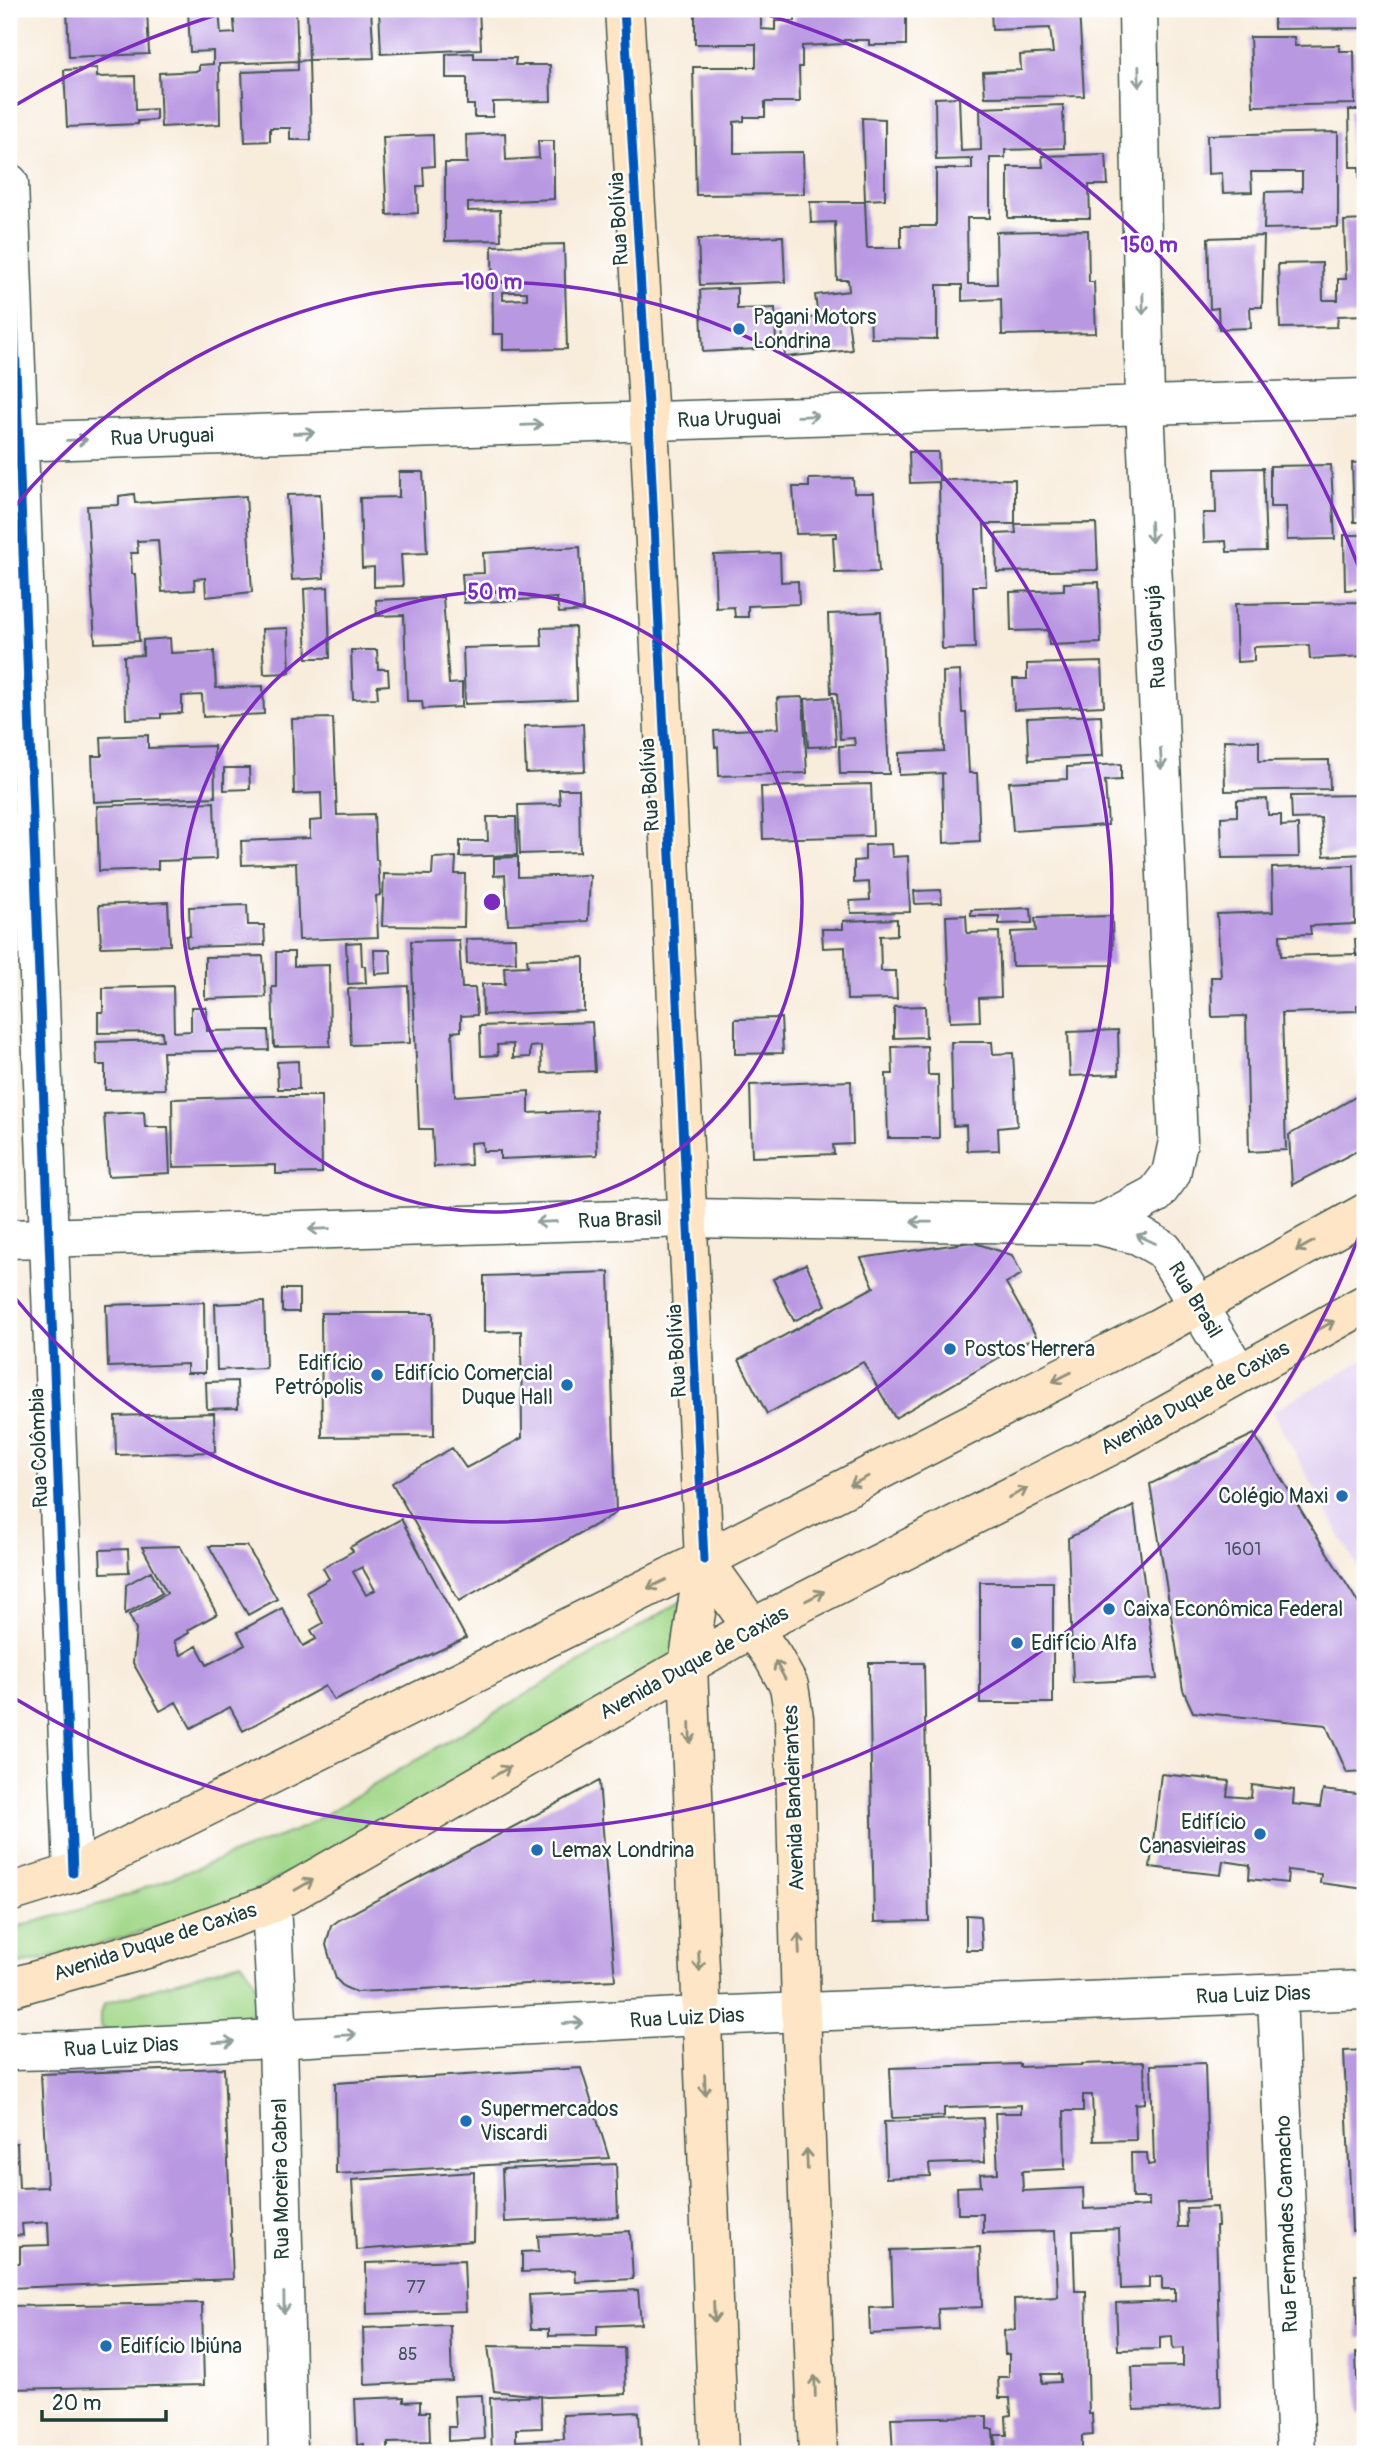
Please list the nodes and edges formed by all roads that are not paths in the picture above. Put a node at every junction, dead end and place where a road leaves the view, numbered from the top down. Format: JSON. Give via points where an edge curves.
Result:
{"nodes":[{"id":1,"x":624,"y":9,"type":"edge"},
{"id":2,"x":1138,"y":9,"type":"edge"},
{"id":3,"x":9,"y":183,"type":"edge"},
{"id":4,"x":1365,"y":397,"type":"edge"},
{"id":5,"x":1145,"y":405,"type":"junction"},
{"id":6,"x":649,"y":421,"type":"junction"},
{"id":7,"x":13,"y":442,"type":"edge"},
{"id":8,"x":1365,"y":1213,"type":"edge"},
{"id":9,"x":689,"y":1218,"type":"junction"},
{"id":10,"x":1098,"y":1226,"type":"junction"},
{"id":11,"x":48,"y":1236,"type":"junction"},
{"id":12,"x":9,"y":1239,"type":"edge"},
{"id":13,"x":1365,"y":1304,"type":"edge"},
{"id":14,"x":1197,"y":1306,"type":"junction"},
{"id":15,"x":1240,"y":1374,"type":"junction"},
{"id":16,"x":704,"y":1560,"type":"junction"},
{"id":17,"x":754,"y":1627,"type":"junction"},
{"id":18,"x":688,"y":1665,"type":"junction"},
{"id":19,"x":73,"y":1873,"type":"junction"},
{"id":20,"x":9,"y":1893,"type":"edge"},
{"id":21,"x":271,"y":1904,"type":"junction"},
{"id":22,"x":9,"y":1988,"type":"edge"},
{"id":23,"x":1365,"y":1990,"type":"edge"},
{"id":24,"x":1277,"y":1994,"type":"junction"},
{"id":25,"x":801,"y":2012,"type":"junction"},
{"id":26,"x":702,"y":2017,"type":"junction"},
{"id":27,"x":278,"y":2039,"type":"junction"},
{"id":28,"x":9,"y":2051,"type":"edge"},
{"id":29,"x":288,"y":2454,"type":"edge"},
{"id":30,"x":719,"y":2454,"type":"edge"},
{"id":31,"x":818,"y":2454,"type":"edge"},
{"id":32,"x":1296,"y":2454,"type":"edge"}],
"edges":[{"from":1,"to":6,"type":"main road","name":"Rua Bolívia"},
{"from":2,"to":5,"type":"street","name":"Rua Guarujá","one_way":true},
{"from":3,"to":7,"type":"street","name":"Rua Colômbia"},
{"from":4,"to":5,"type":"street","name":"Rua Uruguai"},
{"from":6,"to":5,"type":"street","name":"Rua Uruguai","one_way":true},
{"from":5,"to":10,"type":"street","name":"Rua Guarujá","one_way":true,"via":[[1178,1142],[1171,1174],[1156,1194]]},
{"from":7,"to":6,"type":"street","name":"Rua Uruguai","one_way":true},
{"from":6,"to":9,"type":"main road","name":"Rua Bolívia"},
{"from":7,"to":11,"type":"street","name":"Rua Colômbia"},
{"from":8,"to":14,"type":"main road","one_way":true},
{"from":10,"to":9,"type":"street","name":"Rua Brasil","one_way":true},
{"from":9,"to":11,"type":"street","name":"Rua Brasil","one_way":true},
{"from":9,"to":16,"type":"main road","name":"Rua Bolívia"},
{"from":14,"to":10,"type":"street","name":"Rua Brasil","one_way":true,"via":[[1164,1250],[1139,1235]]},
{"from":11,"to":12,"type":"street","name":"Rua Brasil"},
{"from":11,"to":19,"type":"street","name":"Rua Colômbia"},
{"from":15,"to":13,"type":"main road","name":"Avenida Duque de Caxias","one_way":true},
{"from":14,"to":15,"type":"street","name":"Rua Brasil"},
{"from":14,"to":16,"type":"main road","one_way":true},
{"from":17,"to":15,"type":"main road","name":"Avenida Duque de Caxias","one_way":true,"via":[[1114,1444]]},
{"from":16,"to":17,"type":"main road","name":"Avenida Bandeirantes"},
{"from":16,"to":18,"type":"main road"},
{"from":16,"to":19,"type":"main road","one_way":true},
{"from":17,"to":18,"type":"main road","name":"Avenida Duque de Caxias"},
{"from":25,"to":17,"type":"main road","name":"Avenida Bandeirantes","one_way":true,"via":[[794,1718],[789,1686]]},
{"from":21,"to":18,"type":"main road","name":"Avenida Duque de Caxias","one_way":true},
{"from":18,"to":26,"type":"main road","one_way":true},
{"from":19,"to":20,"type":"main road"},
{"from":21,"to":22,"type":"main road","name":"Avenida Duque de Caxias","via":[[150,1948]]},
{"from":21,"to":27,"type":"street","name":"Rua Moreira Cabral"},
{"from":23,"to":24,"type":"street","name":"Rua Luiz Dias"},
{"from":24,"to":25,"type":"street","name":"Rua Luiz Dias"},
{"from":24,"to":32,"type":"street","name":"Rua Fernandes Camacho"},
{"from":25,"to":26,"type":"street","name":"Rua Luiz Dias"},
{"from":31,"to":25,"type":"main road","name":"Avenida Bandeirantes","one_way":true},
{"from":27,"to":26,"type":"street","name":"Rua Luiz Dias","one_way":true},
{"from":26,"to":30,"type":"main road","one_way":true},
{"from":28,"to":27,"type":"street","name":"Rua Luiz Dias","one_way":true},
{"from":27,"to":29,"type":"street","name":"Rua Moreira Cabral","one_way":true}]}
